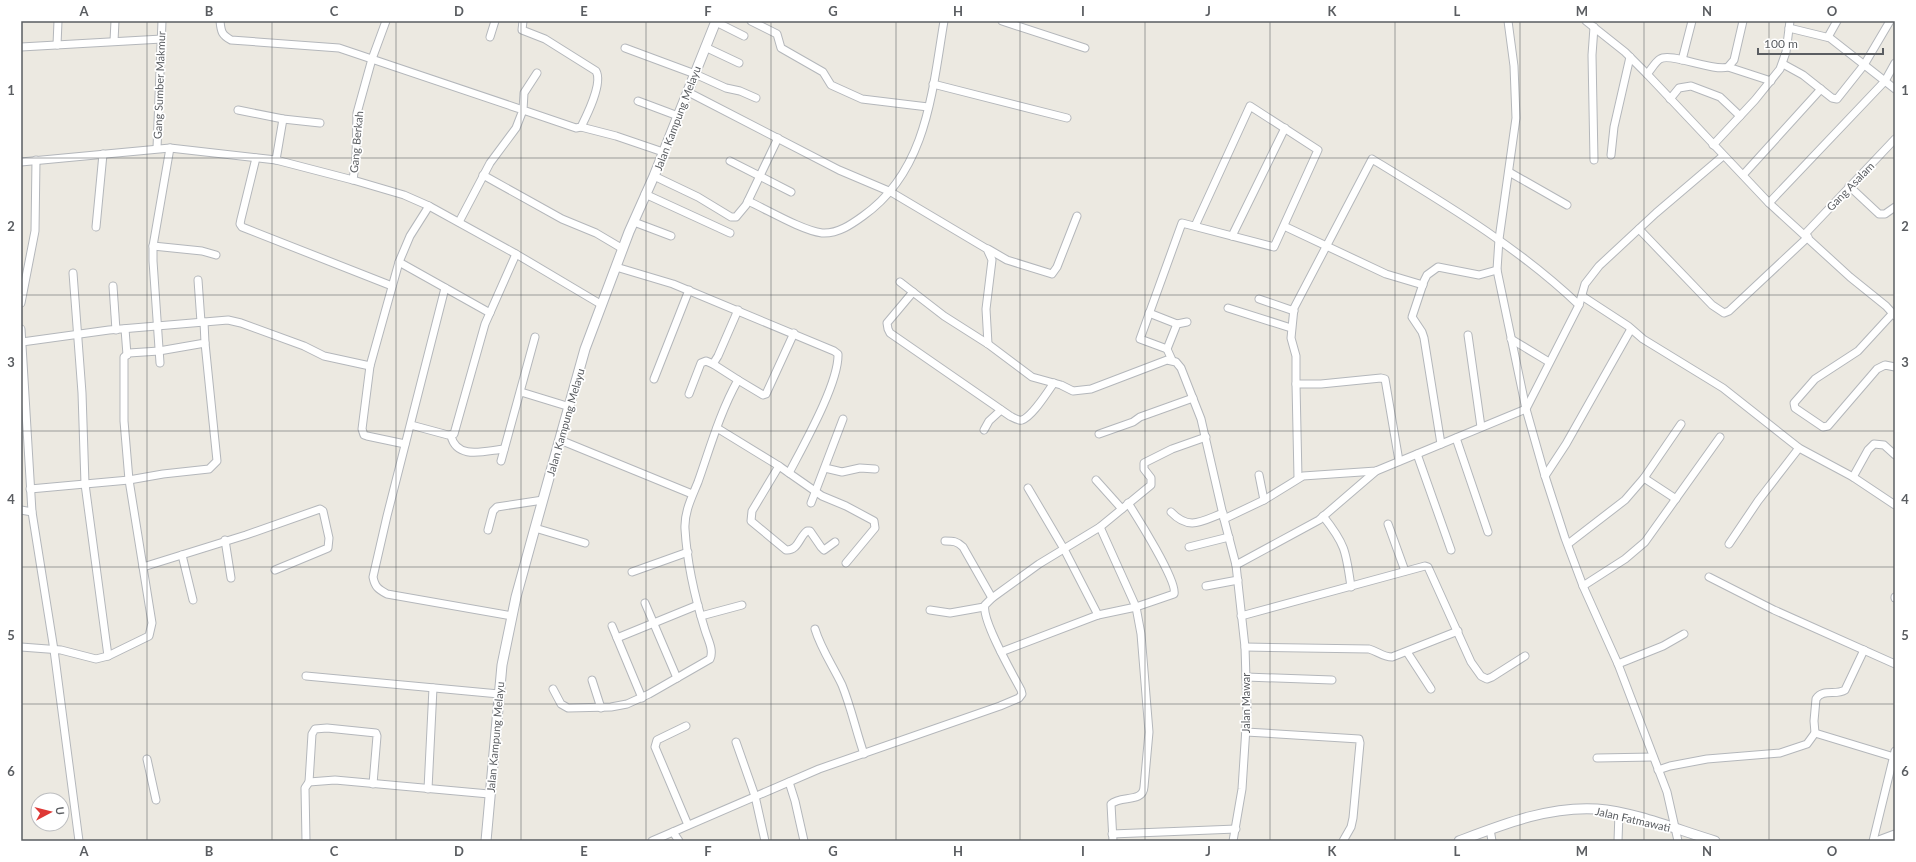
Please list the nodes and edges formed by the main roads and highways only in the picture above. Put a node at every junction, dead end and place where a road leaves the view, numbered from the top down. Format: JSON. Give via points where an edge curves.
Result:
{"nodes":[{"id":1,"x":716,"y":21,"type":"edge"},
{"id":2,"x":1895,"y":835,"type":"edge"},
{"id":3,"x":486,"y":841,"type":"edge"},
{"id":4,"x":1459,"y":841,"type":"edge"},
{"id":5,"x":1715,"y":841,"type":"edge"},
{"id":6,"x":1879,"y":841,"type":"edge"}],
"edges":[{"from":1,"to":3,"type":"main road","name":"Jalan Kampung Melayu","via":[[623,249],[586,349],[534,528],[502,665]]},
{"from":2,"to":6,"type":"main road"},
{"from":4,"to":5,"type":"main road","name":"Jalan Fatmawati","via":[[1524,817],[1578,809],[1619,813]]}]}
